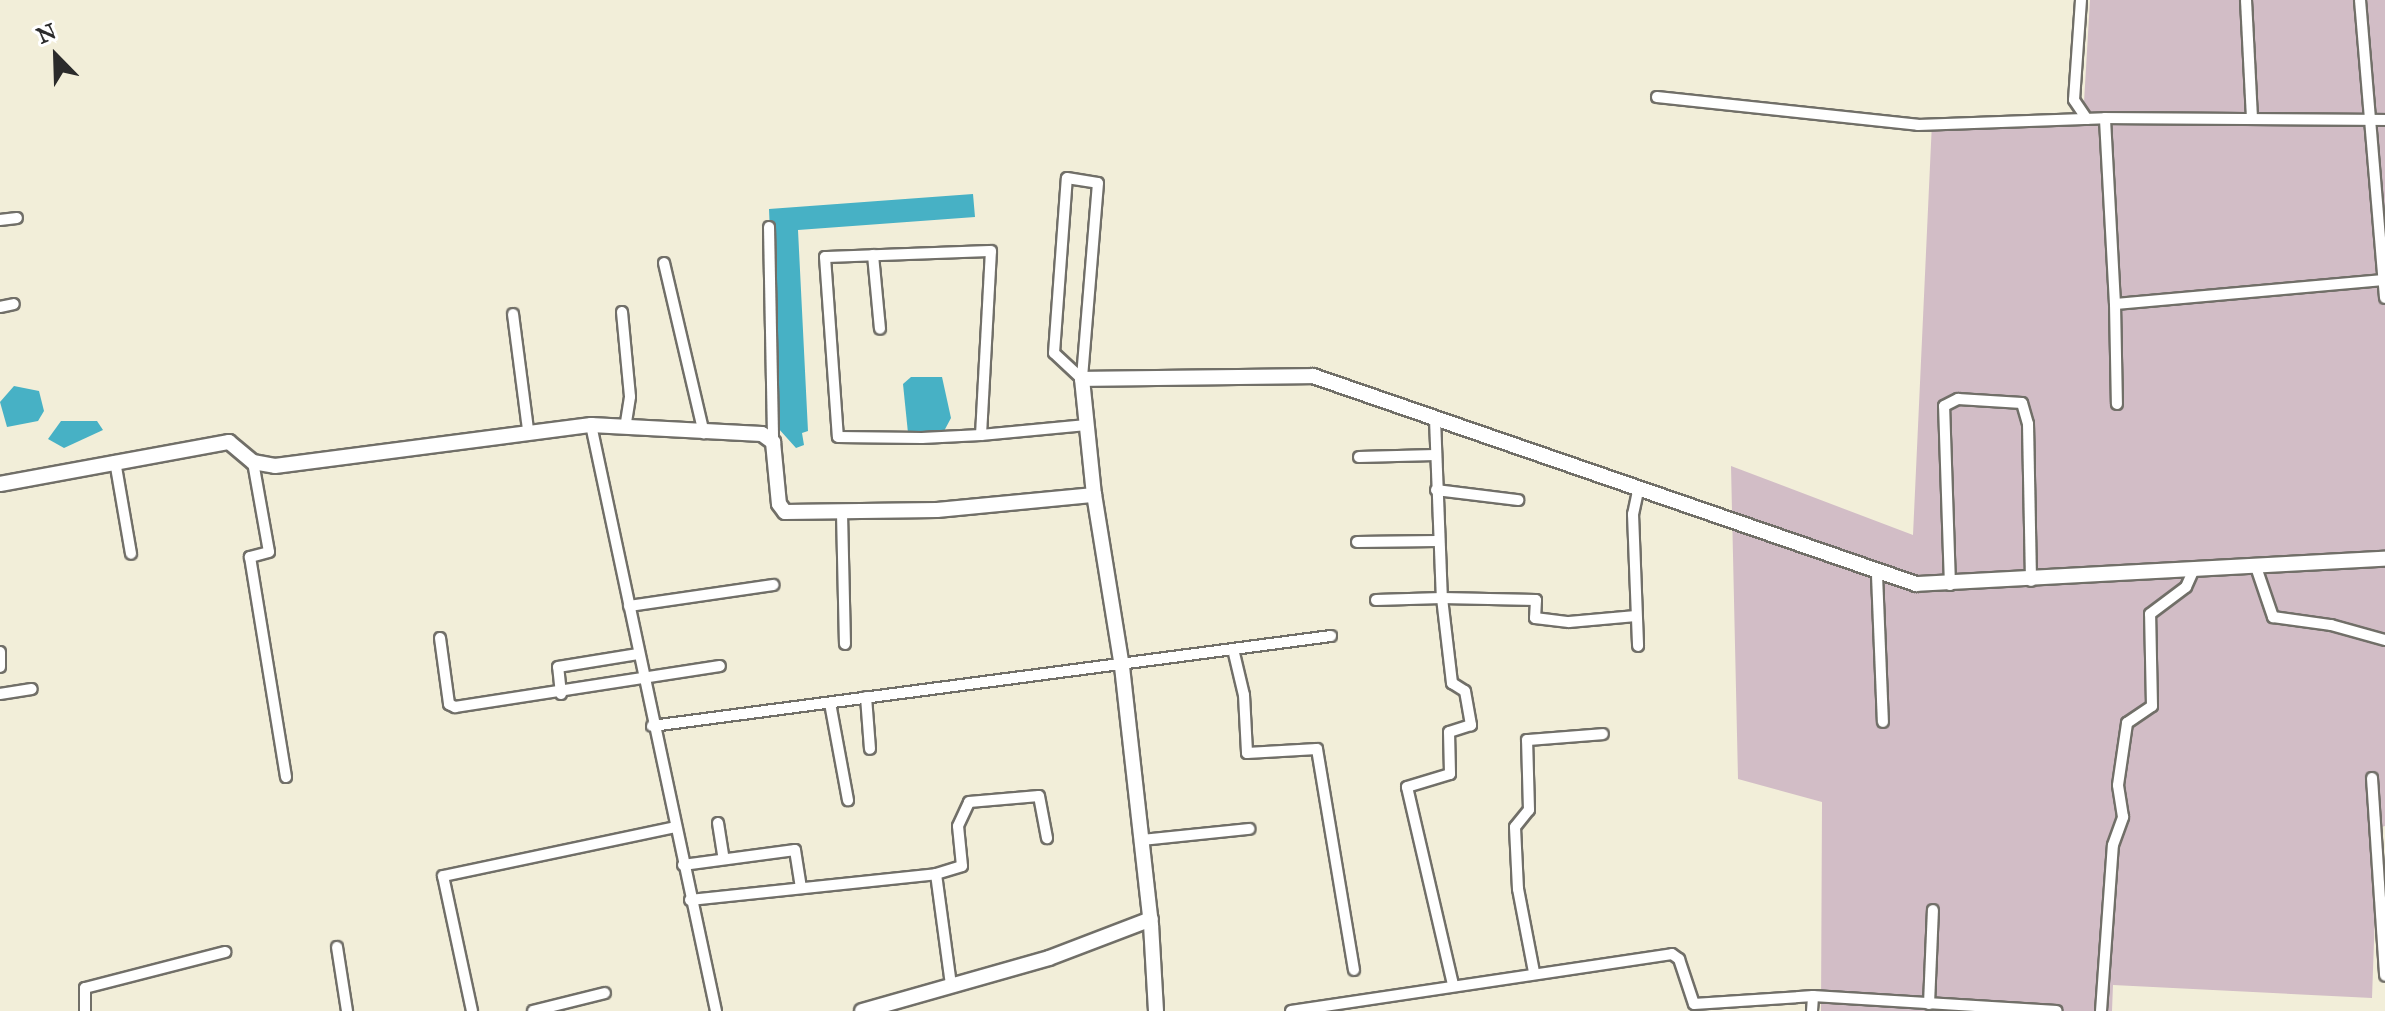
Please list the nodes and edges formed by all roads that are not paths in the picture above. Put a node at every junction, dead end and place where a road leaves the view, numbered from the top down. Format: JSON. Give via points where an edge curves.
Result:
{"nodes":[{"id":1,"x":2081,"y":0,"type":"edge"},
{"id":2,"x":2246,"y":0,"type":"edge"},
{"id":3,"x":2360,"y":0,"type":"edge"},
{"id":4,"x":1657,"y":97,"type":"dead end"},
{"id":5,"x":2105,"y":118,"type":"junction"},
{"id":6,"x":2087,"y":119,"type":"junction"},
{"id":7,"x":2252,"y":119,"type":"junction"},
{"id":8,"x":2370,"y":120,"type":"junction"},
{"id":9,"x":2385,"y":120,"type":"edge"},
{"id":10,"x":17,"y":218,"type":"dead end"},
{"id":11,"x":0,"y":220,"type":"edge"},
{"id":12,"x":769,"y":227,"type":"dead end"},
{"id":13,"x":873,"y":255,"type":"junction"},
{"id":14,"x":664,"y":263,"type":"dead end"},
{"id":15,"x":2384,"y":280,"type":"edge"},
{"id":16,"x":2385,"y":298,"type":"edge"},
{"id":17,"x":14,"y":304,"type":"dead end"},
{"id":18,"x":2115,"y":304,"type":"junction"},
{"id":19,"x":0,"y":307,"type":"edge"},
{"id":20,"x":622,"y":312,"type":"dead end"},
{"id":21,"x":513,"y":314,"type":"dead end"},
{"id":22,"x":880,"y":329,"type":"dead end"},
{"id":23,"x":1082,"y":379,"type":"junction"},
{"id":24,"x":2117,"y":404,"type":"dead end"},
{"id":25,"x":1435,"y":419,"type":"junction"},
{"id":26,"x":591,"y":425,"type":"junction"},
{"id":27,"x":1087,"y":425,"type":"junction"},
{"id":28,"x":625,"y":427,"type":"junction"},
{"id":29,"x":528,"y":430,"type":"junction"},
{"id":30,"x":704,"y":433,"type":"junction"},
{"id":31,"x":981,"y":435,"type":"junction"},
{"id":32,"x":773,"y":442,"type":"junction"},
{"id":33,"x":1435,"y":455,"type":"junction"},
{"id":34,"x":1359,"y":457,"type":"dead end"},
{"id":35,"x":115,"y":461,"type":"junction"},
{"id":36,"x":253,"y":462,"type":"junction"},
{"id":37,"x":0,"y":484,"type":"edge"},
{"id":38,"x":1436,"y":490,"type":"junction"},
{"id":39,"x":1638,"y":491,"type":"junction"},
{"id":40,"x":1094,"y":495,"type":"junction"},
{"id":41,"x":1518,"y":500,"type":"dead end"},
{"id":42,"x":842,"y":513,"type":"junction"},
{"id":43,"x":1437,"y":541,"type":"junction"},
{"id":44,"x":1357,"y":542,"type":"dead end"},
{"id":45,"x":131,"y":554,"type":"dead end"},
{"id":46,"x":2385,"y":559,"type":"edge"},
{"id":47,"x":2256,"y":567,"type":"junction"},
{"id":48,"x":2193,"y":571,"type":"junction"},
{"id":49,"x":1877,"y":575,"type":"junction"},
{"id":50,"x":2031,"y":581,"type":"junction"},
{"id":51,"x":773,"y":585,"type":"dead end"},
{"id":52,"x":1950,"y":585,"type":"junction"},
{"id":53,"x":1442,"y":598,"type":"junction"},
{"id":54,"x":1376,"y":600,"type":"dead end"},
{"id":55,"x":629,"y":606,"type":"junction"},
{"id":56,"x":1636,"y":616,"type":"junction"},
{"id":57,"x":1331,"y":636,"type":"dead end"},
{"id":58,"x":440,"y":638,"type":"dead end"},
{"id":59,"x":2385,"y":640,"type":"edge"},
{"id":60,"x":845,"y":644,"type":"dead end"},
{"id":61,"x":1638,"y":646,"type":"dead end"},
{"id":62,"x":1233,"y":649,"type":"junction"},
{"id":63,"x":0,"y":652,"type":"edge"},
{"id":64,"x":638,"y":654,"type":"junction"},
{"id":65,"x":720,"y":666,"type":"dead end"},
{"id":66,"x":0,"y":667,"type":"edge"},
{"id":67,"x":1122,"y":667,"type":"junction"},
{"id":68,"x":643,"y":678,"type":"junction"},
{"id":69,"x":32,"y":689,"type":"dead end"},
{"id":70,"x":0,"y":694,"type":"edge"},
{"id":71,"x":561,"y":694,"type":"junction"},
{"id":72,"x":866,"y":697,"type":"junction"},
{"id":73,"x":830,"y":703,"type":"junction"},
{"id":74,"x":1883,"y":722,"type":"dead end"},
{"id":75,"x":652,"y":726,"type":"junction"},
{"id":76,"x":1603,"y":734,"type":"dead end"},
{"id":77,"x":870,"y":749,"type":"dead end"},
{"id":78,"x":286,"y":777,"type":"dead end"},
{"id":79,"x":2372,"y":778,"type":"dead end"},
{"id":80,"x":848,"y":800,"type":"dead end"},
{"id":81,"x":718,"y":823,"type":"dead end"},
{"id":82,"x":675,"y":827,"type":"junction"},
{"id":83,"x":1249,"y":829,"type":"dead end"},
{"id":84,"x":1047,"y":838,"type":"dead end"},
{"id":85,"x":1142,"y":840,"type":"junction"},
{"id":86,"x":724,"y":859,"type":"junction"},
{"id":87,"x":683,"y":865,"type":"junction"},
{"id":88,"x":936,"y":874,"type":"junction"},
{"id":89,"x":801,"y":888,"type":"junction"},
{"id":90,"x":690,"y":900,"type":"junction"},
{"id":91,"x":1933,"y":910,"type":"dead end"},
{"id":92,"x":1151,"y":919,"type":"junction"},
{"id":93,"x":337,"y":947,"type":"dead end"},
{"id":94,"x":225,"y":952,"type":"dead end"},
{"id":95,"x":2384,"y":954,"type":"edge"},
{"id":96,"x":1354,"y":970,"type":"dead end"},
{"id":97,"x":1534,"y":972,"type":"junction"},
{"id":98,"x":2385,"y":976,"type":"edge"},
{"id":99,"x":951,"y":985,"type":"junction"},
{"id":100,"x":1453,"y":985,"type":"junction"},
{"id":101,"x":605,"y":993,"type":"dead end"},
{"id":102,"x":1813,"y":996,"type":"junction"},
{"id":103,"x":1929,"y":1004,"type":"junction"},
{"id":104,"x":1695,"y":1008,"type":"edge"},
{"id":105,"x":85,"y":1011,"type":"edge"},
{"id":106,"x":347,"y":1011,"type":"edge"},
{"id":107,"x":472,"y":1011,"type":"edge"},
{"id":108,"x":533,"y":1011,"type":"edge"},
{"id":109,"x":716,"y":1011,"type":"edge"},
{"id":110,"x":862,"y":1011,"type":"edge"},
{"id":111,"x":1156,"y":1011,"type":"edge"},
{"id":112,"x":1291,"y":1011,"type":"edge"},
{"id":113,"x":1812,"y":1011,"type":"edge"},
{"id":114,"x":2057,"y":1011,"type":"edge"},
{"id":115,"x":2101,"y":1011,"type":"edge"}],
"edges":[{"from":1,"to":6,"type":"street","via":[[2074,100]]},
{"from":2,"to":7,"type":"street"},
{"from":3,"to":8,"type":"street"},
{"from":4,"to":6,"type":"street","via":[[1918,125]]},
{"from":5,"to":6,"type":"street"},
{"from":5,"to":7,"type":"street"},
{"from":5,"to":18,"type":"street"},
{"from":7,"to":8,"type":"street"},
{"from":8,"to":9,"type":"street"},
{"from":8,"to":15,"type":"street"},
{"from":10,"to":11,"type":"street"},
{"from":12,"to":32,"type":"street"},
{"from":13,"to":22,"type":"street"},
{"from":13,"to":31,"type":"street","via":[[991,251]]},
{"from":13,"to":31,"type":"street","via":[[825,257],[838,437]]},
{"from":14,"to":30,"type":"street"},
{"from":15,"to":16,"type":"street"},
{"from":15,"to":18,"type":"street"},
{"from":17,"to":19,"type":"street"},
{"from":18,"to":24,"type":"street"},
{"from":20,"to":28,"type":"street","via":[[630,397]]},
{"from":21,"to":29,"type":"street"},
{"from":23,"to":23,"type":"street","via":[[1054,353],[1067,178],[1098,183]]},
{"from":23,"to":25,"type":"street","via":[[1313,376]]},
{"from":23,"to":27,"type":"street"},
{"from":25,"to":33,"type":"street"},
{"from":25,"to":39,"type":"street"},
{"from":26,"to":28,"type":"street"},
{"from":26,"to":29,"type":"street"},
{"from":26,"to":55,"type":"street"},
{"from":27,"to":31,"type":"street"},
{"from":27,"to":40,"type":"street"},
{"from":28,"to":30,"type":"street"},
{"from":29,"to":36,"type":"street","via":[[298,463]]},
{"from":30,"to":32,"type":"street","via":[[762,434]]},
{"from":32,"to":42,"type":"street","via":[[779,504],[785,512]]},
{"from":33,"to":34,"type":"street"},
{"from":33,"to":38,"type":"street"},
{"from":35,"to":36,"type":"street","via":[[229,442]]},
{"from":35,"to":37,"type":"street"},
{"from":35,"to":45,"type":"street"},
{"from":36,"to":78,"type":"street","via":[[269,552],[250,557]]},
{"from":38,"to":41,"type":"street"},
{"from":38,"to":43,"type":"street"},
{"from":39,"to":49,"type":"street"},
{"from":39,"to":56,"type":"street","via":[[1633,514]]},
{"from":40,"to":42,"type":"street"},
{"from":40,"to":67,"type":"street"},
{"from":42,"to":60,"type":"street"},
{"from":43,"to":44,"type":"street"},
{"from":43,"to":53,"type":"street"},
{"from":46,"to":47,"type":"street"},
{"from":47,"to":48,"type":"street"},
{"from":47,"to":59,"type":"street","via":[[2273,617]]},
{"from":48,"to":50,"type":"street"},
{"from":48,"to":115,"type":"street","via":[[2186,587],[2150,614],[2152,706],[2127,723],[2118,785],[2123,817],[2113,845]]},
{"from":49,"to":52,"type":"street"},
{"from":49,"to":74,"type":"street"},
{"from":50,"to":52,"type":"street"},
{"from":50,"to":52,"type":"street","via":[[2028,424],[2022,403],[1958,399],[1944,406]]},
{"from":51,"to":55,"type":"street"},
{"from":53,"to":54,"type":"street"},
{"from":53,"to":56,"type":"street","via":[[1536,600],[1535,618],[1569,622]]},
{"from":53,"to":100,"type":"street","via":[[1452,683],[1465,691],[1471,725],[1449,732],[1450,774],[1407,787]]},
{"from":55,"to":64,"type":"street"},
{"from":56,"to":61,"type":"street"},
{"from":57,"to":62,"type":"street"},
{"from":58,"to":71,"type":"street","via":[[451,707]]},
{"from":62,"to":67,"type":"street"},
{"from":62,"to":96,"type":"street","via":[[1244,695],[1247,753],[1317,749]]},
{"from":63,"to":66,"type":"street"},
{"from":64,"to":68,"type":"street"},
{"from":64,"to":71,"type":"street","via":[[558,667]]},
{"from":65,"to":68,"type":"street"},
{"from":67,"to":72,"type":"street"},
{"from":67,"to":85,"type":"street"},
{"from":68,"to":71,"type":"street"},
{"from":68,"to":75,"type":"street"},
{"from":69,"to":70,"type":"street"},
{"from":72,"to":73,"type":"street"},
{"from":72,"to":77,"type":"street"},
{"from":73,"to":75,"type":"street"},
{"from":73,"to":80,"type":"street"},
{"from":75,"to":82,"type":"street"},
{"from":76,"to":97,"type":"street","via":[[1527,740],[1529,810],[1515,827],[1520,904]]},
{"from":79,"to":95,"type":"street"},
{"from":81,"to":86,"type":"street"},
{"from":82,"to":87,"type":"street"},
{"from":82,"to":107,"type":"street","via":[[443,876]]},
{"from":83,"to":85,"type":"street"},
{"from":84,"to":88,"type":"street","via":[[1039,796],[969,802],[958,826],[962,866]]},
{"from":85,"to":92,"type":"street"},
{"from":86,"to":87,"type":"street"},
{"from":86,"to":89,"type":"street","via":[[795,850]]},
{"from":87,"to":90,"type":"street"},
{"from":88,"to":89,"type":"street"},
{"from":88,"to":99,"type":"street"},
{"from":89,"to":90,"type":"street"},
{"from":90,"to":109,"type":"street"},
{"from":91,"to":103,"type":"street"},
{"from":92,"to":99,"type":"street","via":[[1049,958]]},
{"from":92,"to":111,"type":"street"},
{"from":93,"to":106,"type":"street"},
{"from":94,"to":105,"type":"street","via":[[85,988]]},
{"from":95,"to":98,"type":"street"},
{"from":97,"to":100,"type":"street"},
{"from":97,"to":104,"type":"street","via":[[1672,954],[1679,959]]},
{"from":99,"to":110,"type":"street"},
{"from":100,"to":112,"type":"street"},
{"from":101,"to":108,"type":"street"},
{"from":102,"to":103,"type":"street"},
{"from":102,"to":104,"type":"street"},
{"from":102,"to":113,"type":"street"},
{"from":103,"to":114,"type":"street"}]}
